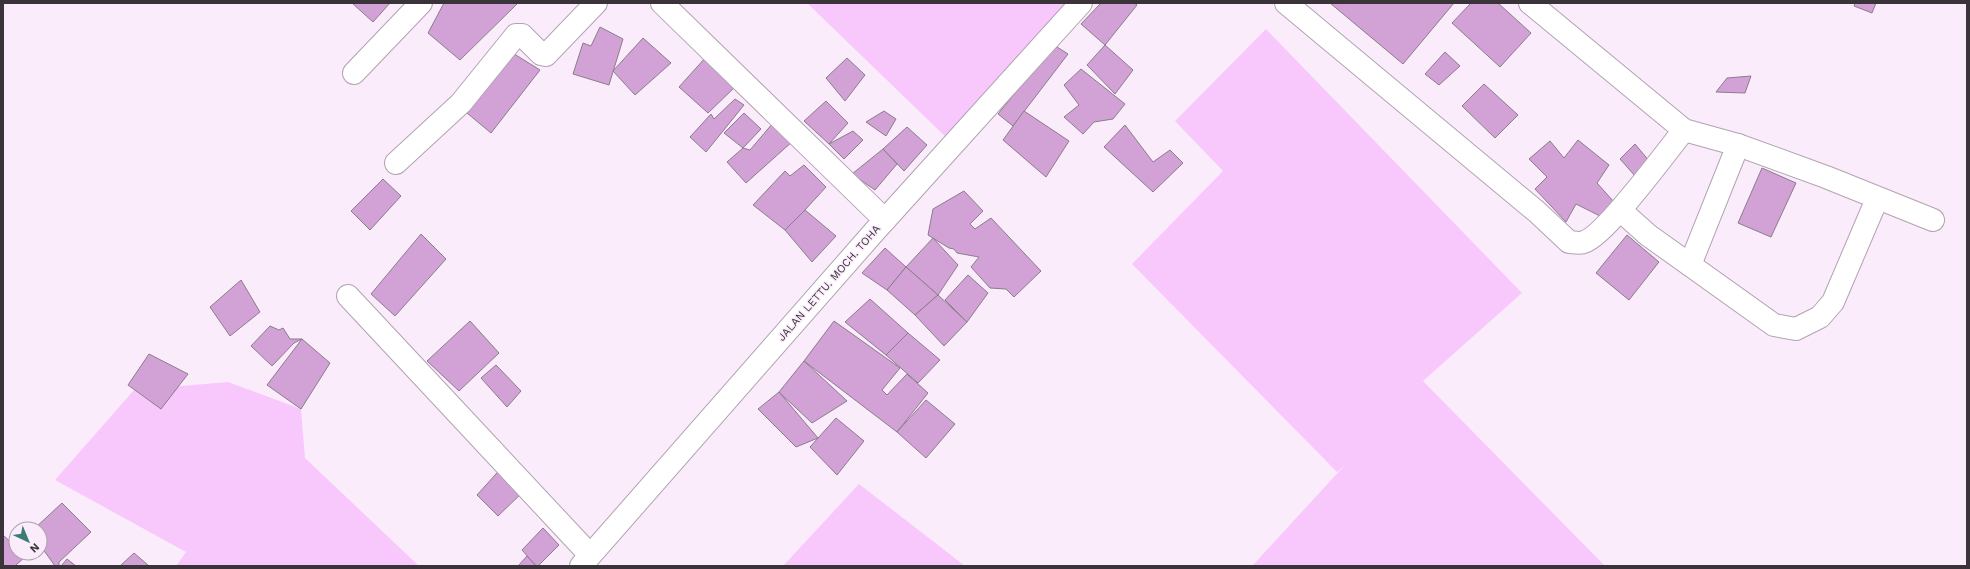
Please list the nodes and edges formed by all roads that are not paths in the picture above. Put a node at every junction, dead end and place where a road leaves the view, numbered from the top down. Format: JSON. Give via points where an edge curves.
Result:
{"nodes":[{"id":1,"x":421,"y":3,"type":"edge"},
{"id":2,"x":596,"y":3,"type":"edge"},
{"id":3,"x":662,"y":3,"type":"edge"},
{"id":4,"x":1080,"y":3,"type":"edge"},
{"id":5,"x":1286,"y":3,"type":"edge"},
{"id":6,"x":1530,"y":3,"type":"edge"},
{"id":7,"x":354,"y":73,"type":"dead end"},
{"id":8,"x":1684,"y":130,"type":"junction"},
{"id":9,"x":1738,"y":145,"type":"junction"},
{"id":10,"x":396,"y":163,"type":"dead end"},
{"id":11,"x":1877,"y":199,"type":"junction"},
{"id":12,"x":1620,"y":210,"type":"junction"},
{"id":13,"x":885,"y":220,"type":"junction"},
{"id":14,"x":1933,"y":220,"type":"dead end"},
{"id":15,"x":1690,"y":265,"type":"junction"},
{"id":16,"x":348,"y":296,"type":"dead end"},
{"id":17,"x":585,"y":560,"type":"edge"}],
"edges":[{"from":1,"to":7,"type":"street"},
{"from":2,"to":10,"type":"street","via":[[546,56],[522,35],[516,35],[461,103]]},
{"from":3,"to":13,"type":"street"},
{"from":4,"to":13,"type":"street","name":"JALAN LETTU. MOCH. TOHA"},
{"from":5,"to":12,"type":"street","via":[[1537,212],[1569,242],[1584,242]]},
{"from":6,"to":8,"type":"street"},
{"from":8,"to":9,"type":"street"},
{"from":8,"to":12,"type":"street"},
{"from":9,"to":11,"type":"street","via":[[1826,177]]},
{"from":9,"to":15,"type":"street"},
{"from":11,"to":14,"type":"street"},
{"from":11,"to":15,"type":"street","via":[[1833,302],[1820,316],[1796,329],[1774,325]]},
{"from":12,"to":15,"type":"street","via":[[1648,235]]},
{"from":13,"to":17,"type":"street","name":"JALAN LETTU. MOCH. TOHA"},
{"from":16,"to":17,"type":"street"}]}
